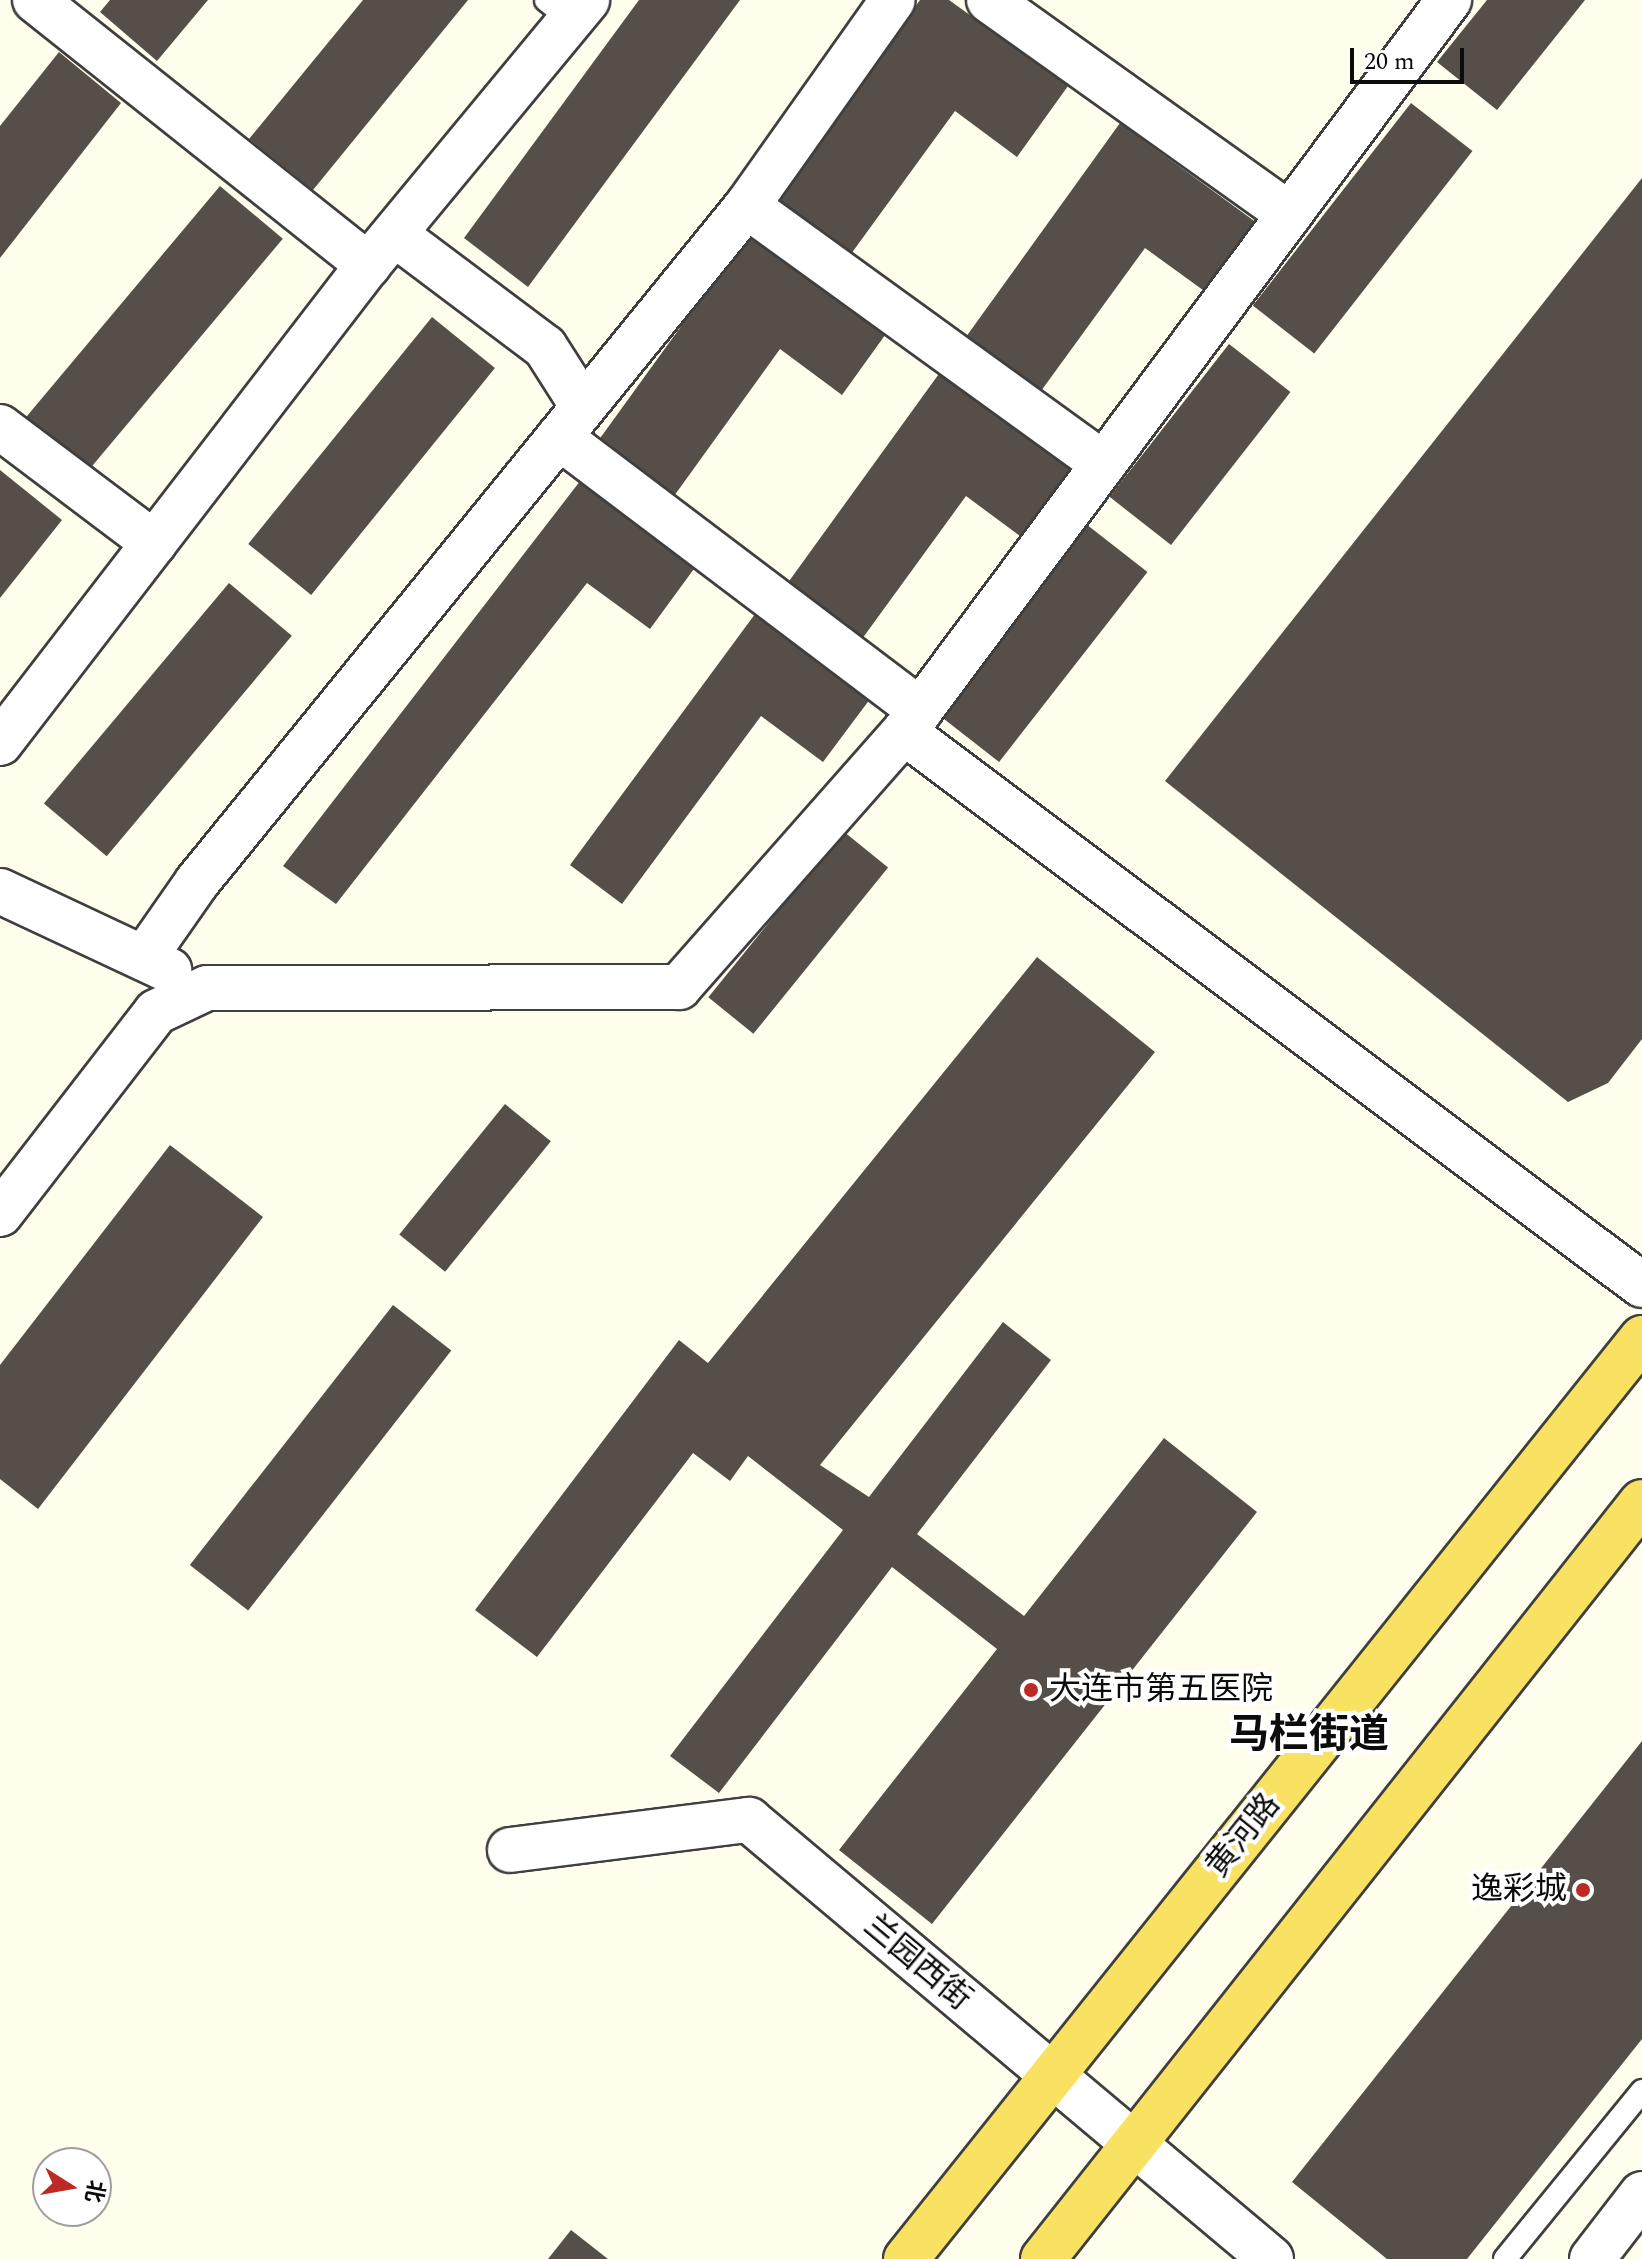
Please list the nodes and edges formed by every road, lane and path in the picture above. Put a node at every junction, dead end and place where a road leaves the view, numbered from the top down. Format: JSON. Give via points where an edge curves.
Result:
{"nodes":[{"id":1,"x":35,"y":0,"type":"edge"},
{"id":2,"x":893,"y":0,"type":"edge"},
{"id":3,"x":989,"y":0,"type":"edge"},
{"id":4,"x":1449,"y":0,"type":"edge"},
{"id":5,"x":568,"y":7,"type":"edge"},
{"id":6,"x":747,"y":206,"type":"junction"},
{"id":7,"x":1289,"y":214,"type":"junction"},
{"id":8,"x":382,"y":250,"type":"junction"},
{"id":9,"x":570,"y":421,"type":"junction"},
{"id":10,"x":0,"y":427,"type":"edge"},
{"id":11,"x":1103,"y":464,"type":"junction"},
{"id":12,"x":154,"y":543,"type":"junction"},
{"id":13,"x":912,"y":721,"type":"junction"},
{"id":14,"x":0,"y":743,"type":"edge"},
{"id":15,"x":0,"y":891,"type":"edge"},
{"id":16,"x":144,"y":958,"type":"junction"},
{"id":17,"x":207,"y":988,"type":"junction"},
{"id":18,"x":0,"y":1214,"type":"edge"},
{"id":19,"x":1642,"y":1285,"type":"edge"},
{"id":20,"x":1642,"y":1338,"type":"edge"},
{"id":21,"x":1642,"y":1502,"type":"edge"},
{"id":22,"x":510,"y":1850,"type":"dead end"},
{"id":23,"x":1051,"y":2077,"type":"junction"},
{"id":24,"x":1642,"y":2091,"type":"edge"},
{"id":25,"x":1132,"y":2146,"type":"junction"},
{"id":26,"x":1642,"y":2194,"type":"edge"},
{"id":27,"x":1251,"y":2253,"type":"edge"},
{"id":28,"x":906,"y":2259,"type":"edge"},
{"id":29,"x":1043,"y":2259,"type":"edge"},
{"id":30,"x":1505,"y":2259,"type":"edge"},
{"id":31,"x":1592,"y":2259,"type":"edge"}],
"edges":[{"from":1,"to":8,"type":"street"},
{"from":2,"to":6,"type":"street"},
{"from":3,"to":7,"type":"street"},
{"from":4,"to":7,"type":"street"},
{"from":5,"to":8,"type":"street"},
{"from":6,"to":9,"type":"street"},
{"from":6,"to":11,"type":"street"},
{"from":7,"to":11,"type":"street"},
{"from":8,"to":9,"type":"street","via":[[545,347]]},
{"from":8,"to":12,"type":"street"},
{"from":9,"to":13,"type":"street"},
{"from":9,"to":16,"type":"street","via":[[197,882]]},
{"from":10,"to":12,"type":"street"},
{"from":11,"to":13,"type":"street"},
{"from":12,"to":14,"type":"street"},
{"from":13,"to":17,"type":"street","via":[[679,987]]},
{"from":13,"to":19,"type":"street"},
{"from":15,"to":16,"type":"street"},
{"from":16,"to":17,"type":"street"},
{"from":17,"to":18,"type":"street","via":[[156,1012]]},
{"from":20,"to":23,"type":"main road","name":"黄河路"},
{"from":21,"to":25,"type":"main road"},
{"from":22,"to":23,"type":"street","name":"兰园西街","via":[[749,1820]]},
{"from":23,"to":25,"type":"street","name":"兰园西街"},
{"from":23,"to":28,"type":"main road","name":"黄河路"},
{"from":24,"to":30,"type":"lane"},
{"from":25,"to":27,"type":"street","name":"兰园西街"},
{"from":25,"to":29,"type":"main road"},
{"from":26,"to":31,"type":"street"}]}
